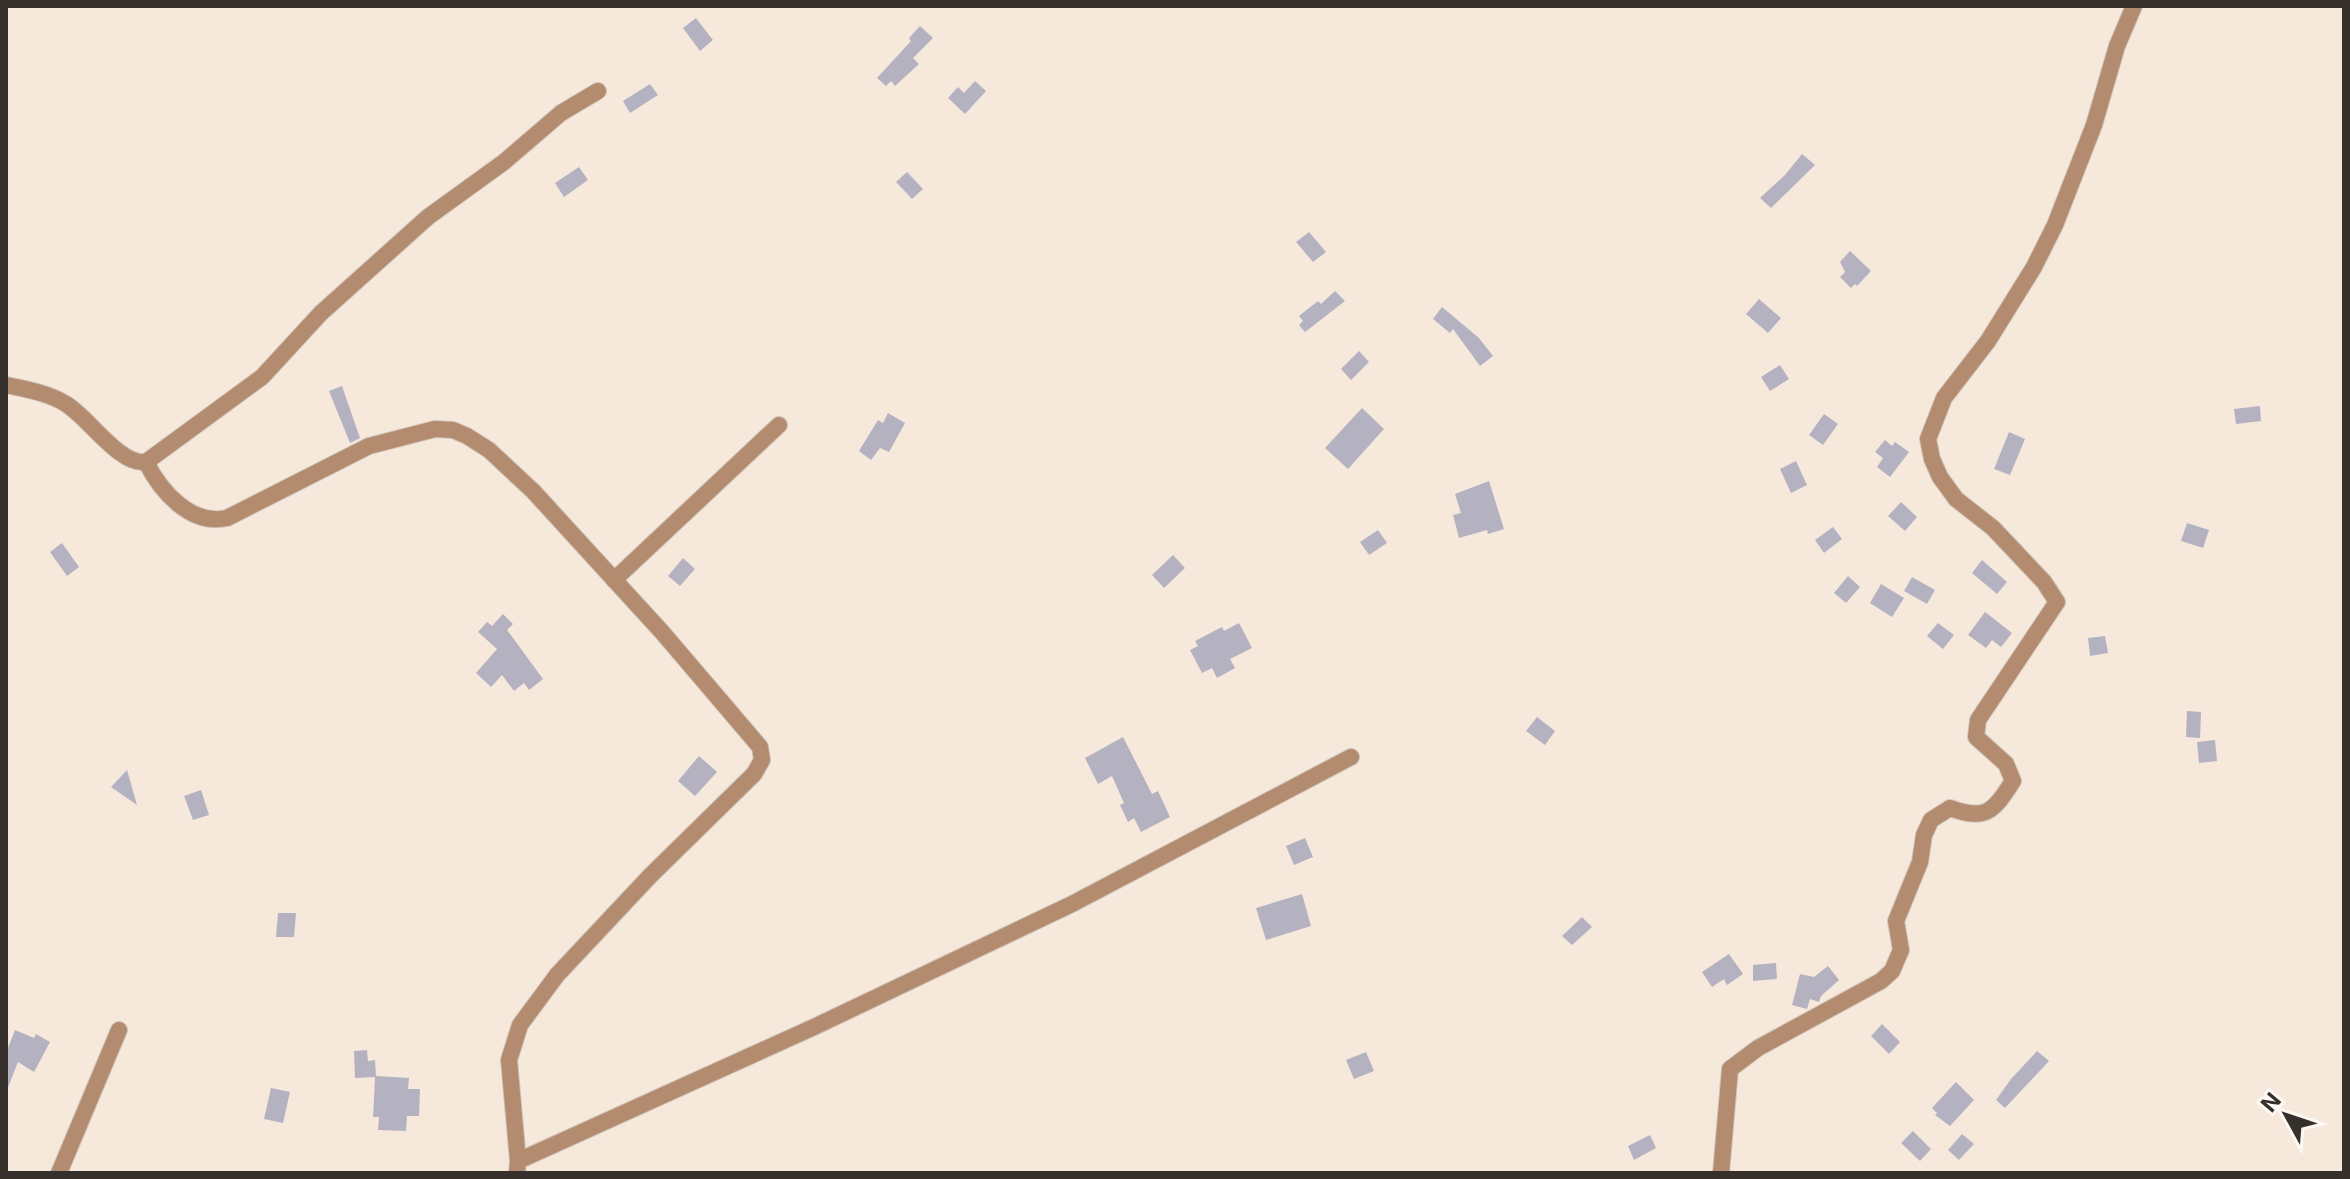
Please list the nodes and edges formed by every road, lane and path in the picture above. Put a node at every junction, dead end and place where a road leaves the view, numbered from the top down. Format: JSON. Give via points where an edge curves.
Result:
{"nodes":[{"id":1,"x":2134,"y":6,"type":"edge"},
{"id":2,"x":598,"y":91,"type":"dead end"},
{"id":3,"x":6,"y":385,"type":"edge"},
{"id":4,"x":779,"y":425,"type":"dead end"},
{"id":5,"x":146,"y":462,"type":"junction"},
{"id":6,"x":614,"y":580,"type":"junction"},
{"id":7,"x":1351,"y":757,"type":"dead end"},
{"id":8,"x":119,"y":1030,"type":"dead end"},
{"id":9,"x":518,"y":1167,"type":"edge"},
{"id":10,"x":59,"y":1173,"type":"edge"},
{"id":11,"x":1721,"y":1173,"type":"edge"}],
"edges":[{"from":1,"to":11,"type":"street","via":[[2055,225],[1988,341],[1944,398],[1928,439],[1940,477],[1956,499],[1993,528],[2057,602],[1978,720],[1976,737],[2006,764],[2013,781],[1996,809],[1973,816],[1950,808],[1931,820],[1896,921],[1901,950],[1892,971],[1730,1069]]},
{"from":2,"to":5,"type":"street","via":[[561,113],[428,217],[321,313],[262,377]]},
{"from":3,"to":5,"type":"street","via":[[63,402],[124,455]]},
{"from":4,"to":6,"type":"street"},
{"from":5,"to":6,"type":"street","via":[[187,511],[216,520],[369,446],[426,431],[453,430],[508,466]]},
{"from":6,"to":9,"type":"street","via":[[747,729],[762,760],[749,780],[557,975],[520,1025],[509,1060]]},
{"from":7,"to":9,"type":"street","via":[[1072,904]]},
{"from":8,"to":10,"type":"street"}]}
